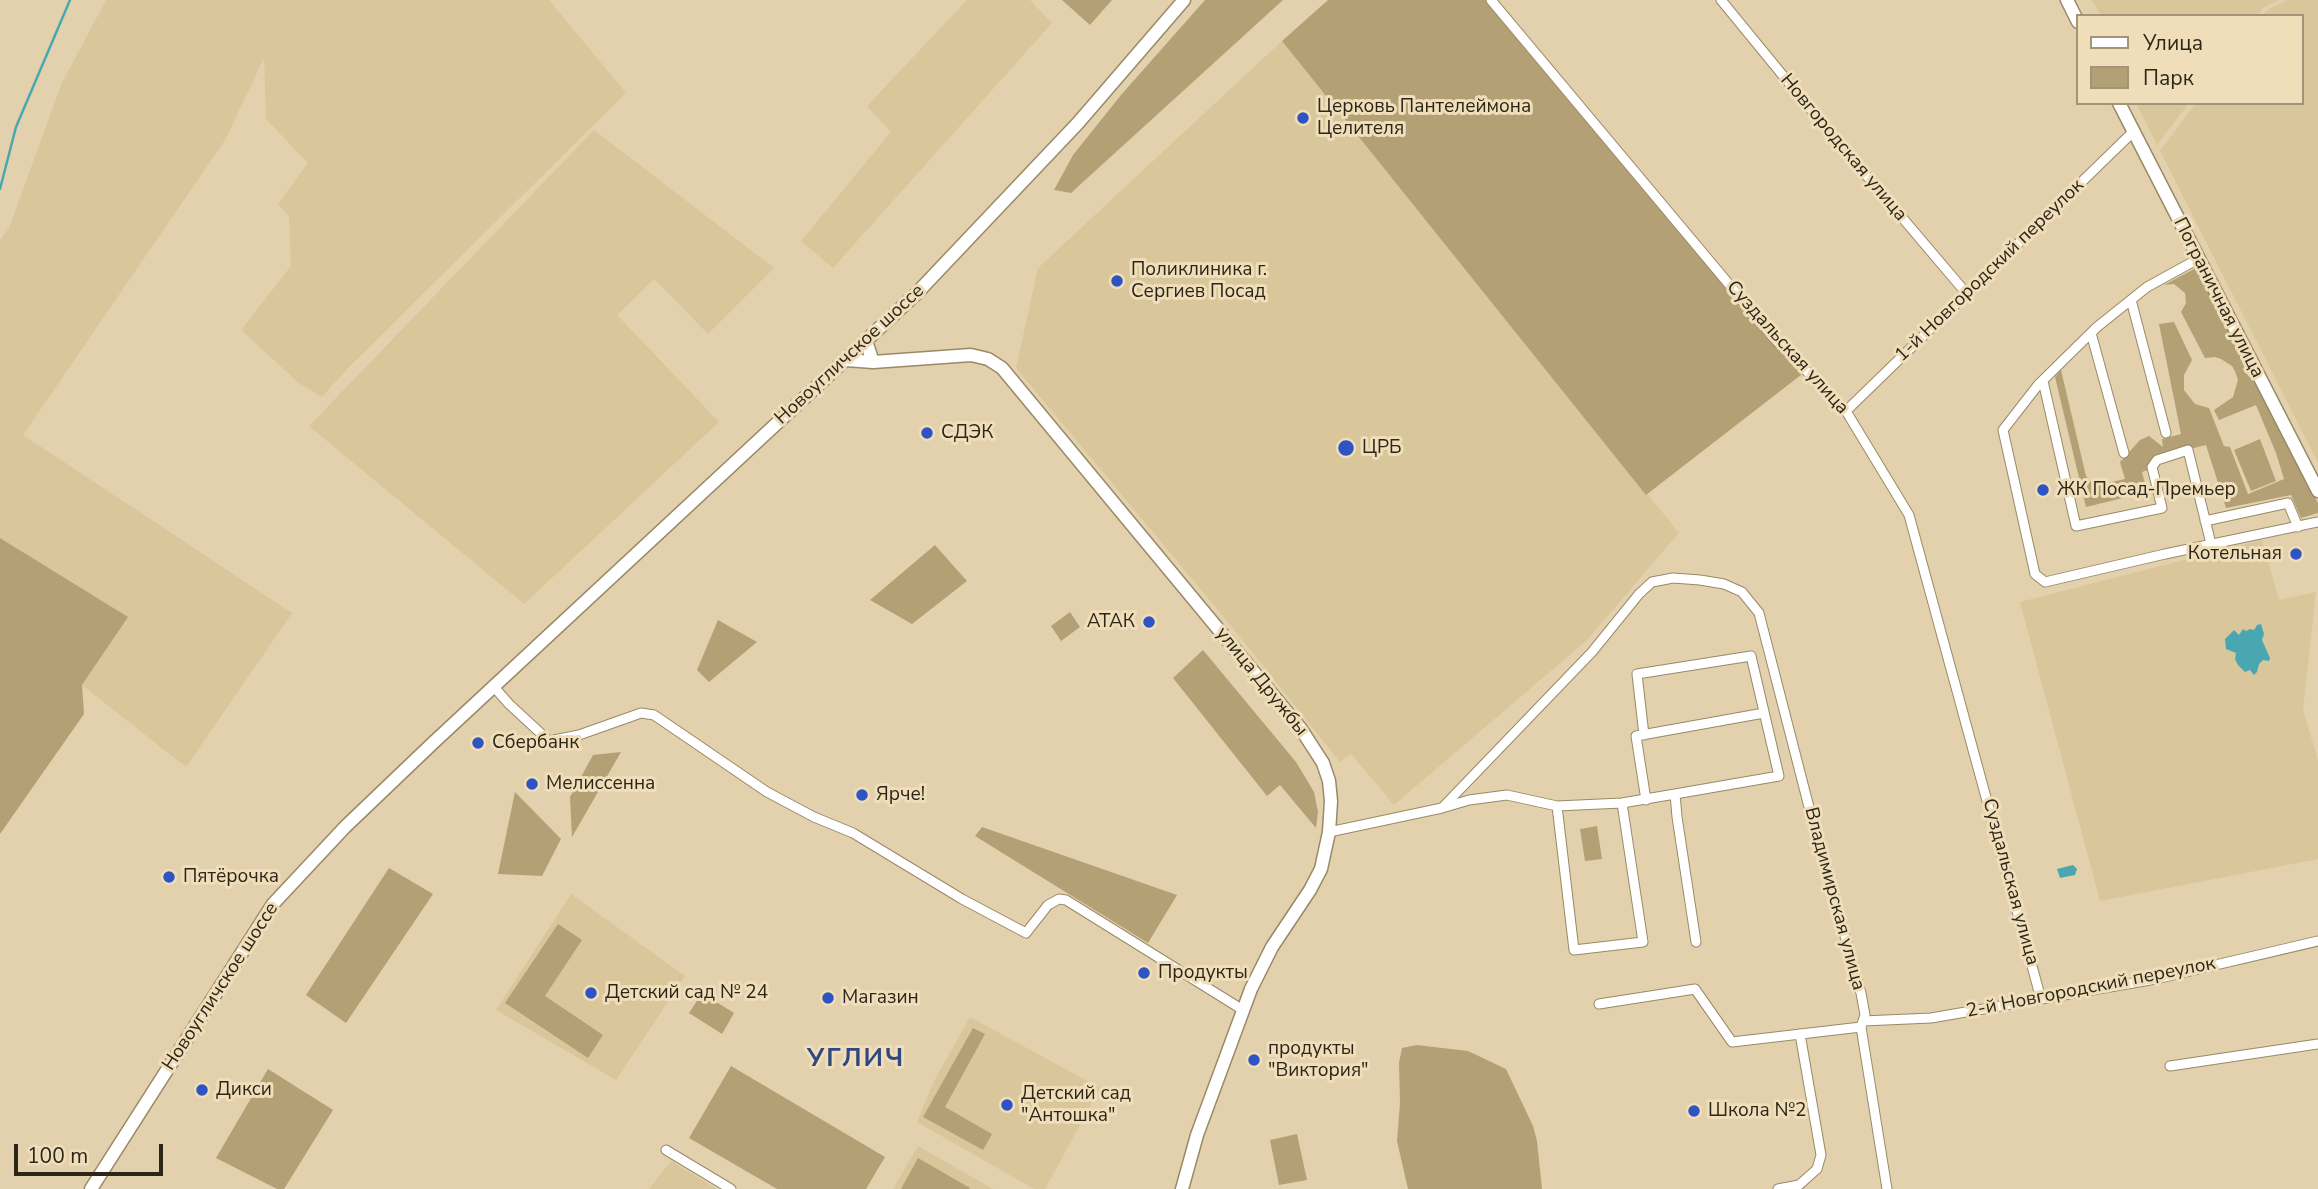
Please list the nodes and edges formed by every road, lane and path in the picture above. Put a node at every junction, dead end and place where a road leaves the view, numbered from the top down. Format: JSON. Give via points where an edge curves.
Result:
{"nodes":[{"id":1,"x":1184,"y":0,"type":"edge"},
{"id":2,"x":1490,"y":0,"type":"edge"},
{"id":3,"x":1721,"y":0,"type":"edge"},
{"id":4,"x":2067,"y":0,"type":"edge"},
{"id":5,"x":2076,"y":18,"type":"edge"},
{"id":6,"x":2120,"y":105,"type":"edge"},
{"id":7,"x":2134,"y":131,"type":"junction"},
{"id":8,"x":2198,"y":259,"type":"junction"},
{"id":9,"x":1967,"y":294,"type":"junction"},
{"id":10,"x":2131,"y":300,"type":"junction"},
{"id":11,"x":2091,"y":333,"type":"junction"},
{"id":12,"x":866,"y":341,"type":"junction"},
{"id":13,"x":846,"y":360,"type":"junction"},
{"id":14,"x":873,"y":362,"type":"junction"},
{"id":15,"x":2043,"y":381,"type":"junction"},
{"id":16,"x":1846,"y":411,"type":"junction"},
{"id":17,"x":2166,"y":433,"type":"dead end"},
{"id":18,"x":2124,"y":453,"type":"dead end"},
{"id":19,"x":2318,"y":491,"type":"edge"},
{"id":20,"x":2205,"y":522,"type":"junction"},
{"id":21,"x":2318,"y":523,"type":"edge"},
{"id":22,"x":2298,"y":527,"type":"junction"},
{"id":23,"x":2211,"y":544,"type":"junction"},
{"id":24,"x":494,"y":687,"type":"junction"},
{"id":25,"x":1764,"y":713,"type":"junction"},
{"id":26,"x":1644,"y":735,"type":"junction"},
{"id":27,"x":1675,"y":794,"type":"junction"},
{"id":28,"x":1646,"y":800,"type":"junction"},
{"id":29,"x":1622,"y":803,"type":"junction"},
{"id":30,"x":1557,"y":806,"type":"junction"},
{"id":31,"x":1442,"y":808,"type":"junction"},
{"id":32,"x":1329,"y":832,"type":"junction"},
{"id":33,"x":2318,"y":941,"type":"edge"},
{"id":34,"x":1696,"y":942,"type":"dead end"},
{"id":35,"x":2041,"y":999,"type":"junction"},
{"id":36,"x":1599,"y":1004,"type":"dead end"},
{"id":37,"x":1243,"y":1010,"type":"junction"},
{"id":38,"x":1862,"y":1024,"type":"junction"},
{"id":39,"x":1800,"y":1034,"type":"junction"},
{"id":40,"x":2318,"y":1044,"type":"edge"},
{"id":41,"x":2169,"y":1066,"type":"dead end"},
{"id":42,"x":666,"y":1150,"type":"dead end"},
{"id":43,"x":91,"y":1189,"type":"edge"},
{"id":44,"x":731,"y":1189,"type":"edge"},
{"id":45,"x":1182,"y":1189,"type":"edge"},
{"id":46,"x":1778,"y":1189,"type":"edge"},
{"id":47,"x":1887,"y":1189,"type":"edge"}],
"edges":[{"from":1,"to":12,"type":"main road","name":"Новоугличское шоссе","via":[[992,216]]},
{"from":2,"to":16,"type":"street","name":"Суздальская улица","via":[[1774,338]]},
{"from":3,"to":9,"type":"street","name":"Новгородская улица"},
{"from":4,"to":5,"type":"main road"},
{"from":6,"to":7,"type":"main road","name":"Пограничная улица"},
{"from":7,"to":8,"type":"main road","name":"Пограничная улица"},
{"from":7,"to":9,"type":"street","name":"1-й Новгородский переулок"},
{"from":8,"to":10,"type":"street"},
{"from":8,"to":19,"type":"main road","name":"Пограничная улица"},
{"from":9,"to":16,"type":"street","name":"1-й Новгородский переулок"},
{"from":10,"to":11,"type":"street"},
{"from":10,"to":17,"type":"street"},
{"from":11,"to":15,"type":"street"},
{"from":11,"to":18,"type":"street"},
{"from":12,"to":13,"type":"main road","name":"Новоугличское шоссе"},
{"from":12,"to":14,"type":"main road"},
{"from":13,"to":14,"type":"main road","name":"улица Дружбы"},
{"from":13,"to":24,"type":"main road","name":"Новоугличское шоссе"},
{"from":14,"to":32,"type":"main road","name":"улица Дружбы","via":[[971,355],[1002,368],[1315,749],[1329,781]]},
{"from":15,"to":20,"type":"street","via":[[2076,526],[2162,508],[2152,467],[2157,460],[2188,450]]},
{"from":15,"to":23,"type":"street","via":[[2003,430],[2035,574],[2045,582]]},
{"from":16,"to":35,"type":"street","name":"Суздальская улица","via":[[1909,515]]},
{"from":20,"to":22,"type":"street","via":[[2288,503]]},
{"from":20,"to":23,"type":"street"},
{"from":21,"to":22,"type":"street"},
{"from":22,"to":23,"type":"street"},
{"from":24,"to":37,"type":"street","via":[[549,741],[641,713],[654,715],[767,792],[853,833],[1026,933],[1048,905],[1066,900]]},
{"from":24,"to":43,"type":"main road","name":"Новоугличское шоссе","via":[[345,827],[273,904]]},
{"from":25,"to":26,"type":"street"},
{"from":25,"to":26,"type":"street","via":[[1751,656],[1637,674]]},
{"from":25,"to":27,"type":"street","via":[[1779,776]]},
{"from":26,"to":28,"type":"street","via":[[1636,736]]},
{"from":27,"to":28,"type":"street"},
{"from":27,"to":34,"type":"street"},
{"from":28,"to":29,"type":"street"},
{"from":29,"to":30,"type":"street"},
{"from":29,"to":30,"type":"street","via":[[1643,942],[1574,950]]},
{"from":30,"to":31,"type":"street","via":[[1507,795]]},
{"from":31,"to":32,"type":"street"},
{"from":31,"to":38,"type":"street","name":"Владимирская улица","via":[[1653,583],[1673,578],[1724,584],[1742,593],[1759,613],[1861,993]]},
{"from":32,"to":37,"type":"main road","name":"улица Дружбы","via":[[1317,877],[1261,967]]},
{"from":33,"to":35,"type":"street","name":"2-й Новгородский переулок","via":[[2156,979]]},
{"from":35,"to":38,"type":"street","name":"2-й Новгородский переулок","via":[[1931,1018]]},
{"from":36,"to":39,"type":"street","name":"2-й Новгородский переулок","via":[[1695,989],[1732,1042]]},
{"from":37,"to":45,"type":"main road","name":"улица Дружбы"},
{"from":38,"to":39,"type":"street","name":"2-й Новгородский переулок"},
{"from":38,"to":47,"type":"street","name":"Владимирская улица"},
{"from":39,"to":46,"type":"street","via":[[1821,1155],[1817,1170],[1799,1185]]},
{"from":40,"to":41,"type":"street"},
{"from":42,"to":44,"type":"street"}]}
